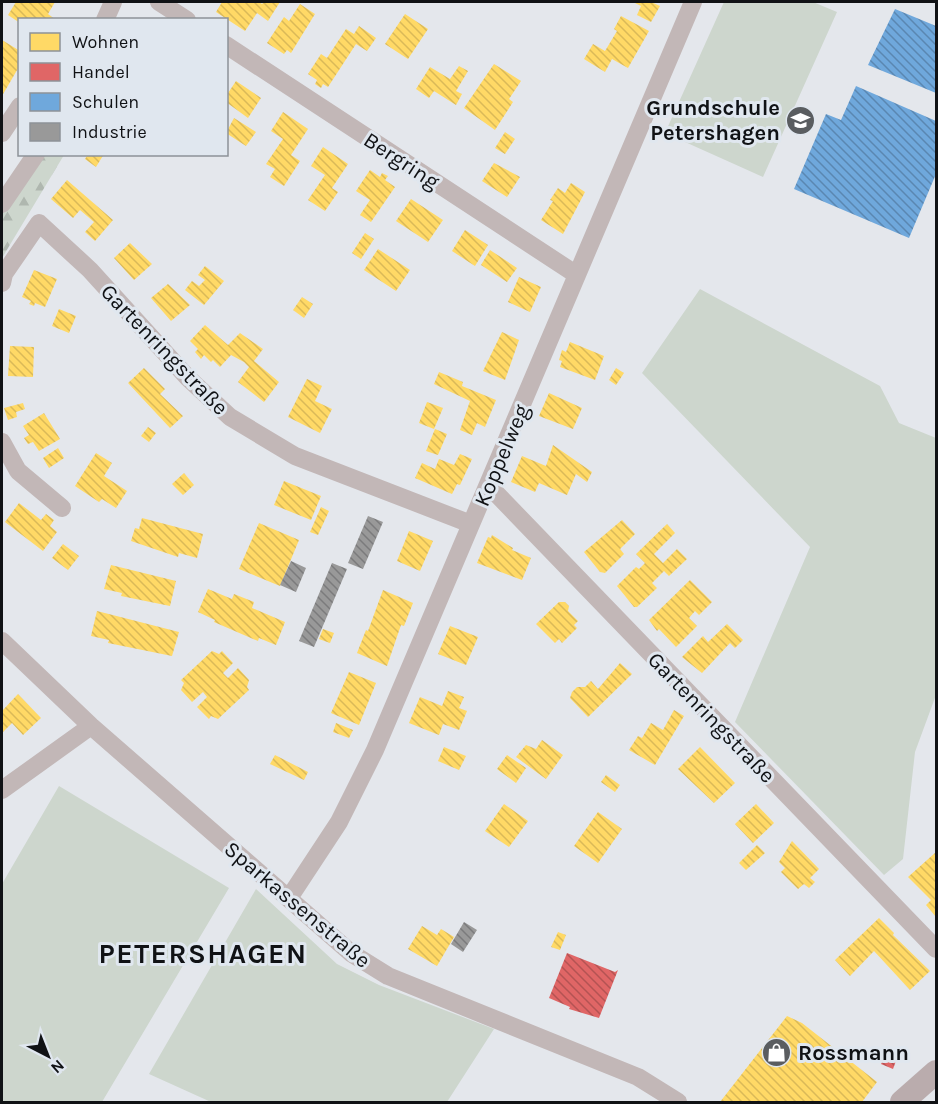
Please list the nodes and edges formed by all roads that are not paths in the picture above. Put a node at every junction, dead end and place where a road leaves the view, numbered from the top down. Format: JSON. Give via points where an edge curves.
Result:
{"nodes":[{"id":1,"x":113,"y":2,"type":"edge"},
{"id":2,"x":159,"y":2,"type":"edge"},
{"id":3,"x":693,"y":2,"type":"edge"},
{"id":4,"x":106,"y":18,"type":"edge"},
{"id":5,"x":184,"y":18,"type":"edge"},
{"id":6,"x":228,"y":46,"type":"edge"},
{"id":7,"x":18,"y":109,"type":"edge"},
{"id":8,"x":2,"y":133,"type":"edge"},
{"id":9,"x":35,"y":156,"type":"edge"},
{"id":10,"x":2,"y":204,"type":"edge"},
{"id":11,"x":577,"y":275,"type":"junction"},
{"id":12,"x":2,"y":283,"type":"edge"},
{"id":13,"x":2,"y":442,"type":"edge"},
{"id":14,"x":488,"y":485,"type":"junction"},
{"id":15,"x":62,"y":508,"type":"dead end"},
{"id":16,"x":471,"y":524,"type":"junction"},
{"id":17,"x":2,"y":641,"type":"edge"},
{"id":18,"x":91,"y":726,"type":"junction"},
{"id":19,"x":2,"y":790,"type":"edge"},
{"id":20,"x":289,"y":898,"type":"junction"},
{"id":21,"x":936,"y":949,"type":"edge"},
{"id":22,"x":936,"y":1074,"type":"edge"},
{"id":23,"x":678,"y":1102,"type":"edge"},
{"id":24,"x":902,"y":1102,"type":"edge"}],
"edges":[{"from":1,"to":4,"type":"street"},
{"from":2,"to":5,"type":"street"},
{"from":3,"to":11,"type":"street","name":"Koppelweg"},
{"from":6,"to":11,"type":"street","name":"Bergring"},
{"from":7,"to":8,"type":"street"},
{"from":9,"to":10,"type":"street"},
{"from":11,"to":14,"type":"street","name":"Koppelweg"},
{"from":12,"to":16,"type":"street","name":"Gartenringstraße","via":[[4,274],[39,223],[90,270],[188,378],[230,417],[295,456]]},
{"from":13,"to":15,"type":"street","via":[[18,471]]},
{"from":14,"to":16,"type":"street","name":"Koppelweg"},
{"from":14,"to":21,"type":"street","name":"Gartenringstraße"},
{"from":16,"to":20,"type":"street","name":"Koppelweg","via":[[375,750],[339,822]]},
{"from":17,"to":18,"type":"street","name":"Sparkassenstraße"},
{"from":18,"to":19,"type":"street"},
{"from":18,"to":20,"type":"street","name":"Sparkassenstraße"},
{"from":20,"to":23,"type":"street","name":"Sparkassenstraße","via":[[351,953],[388,976],[638,1077]]},
{"from":22,"to":24,"type":"street"}]}
